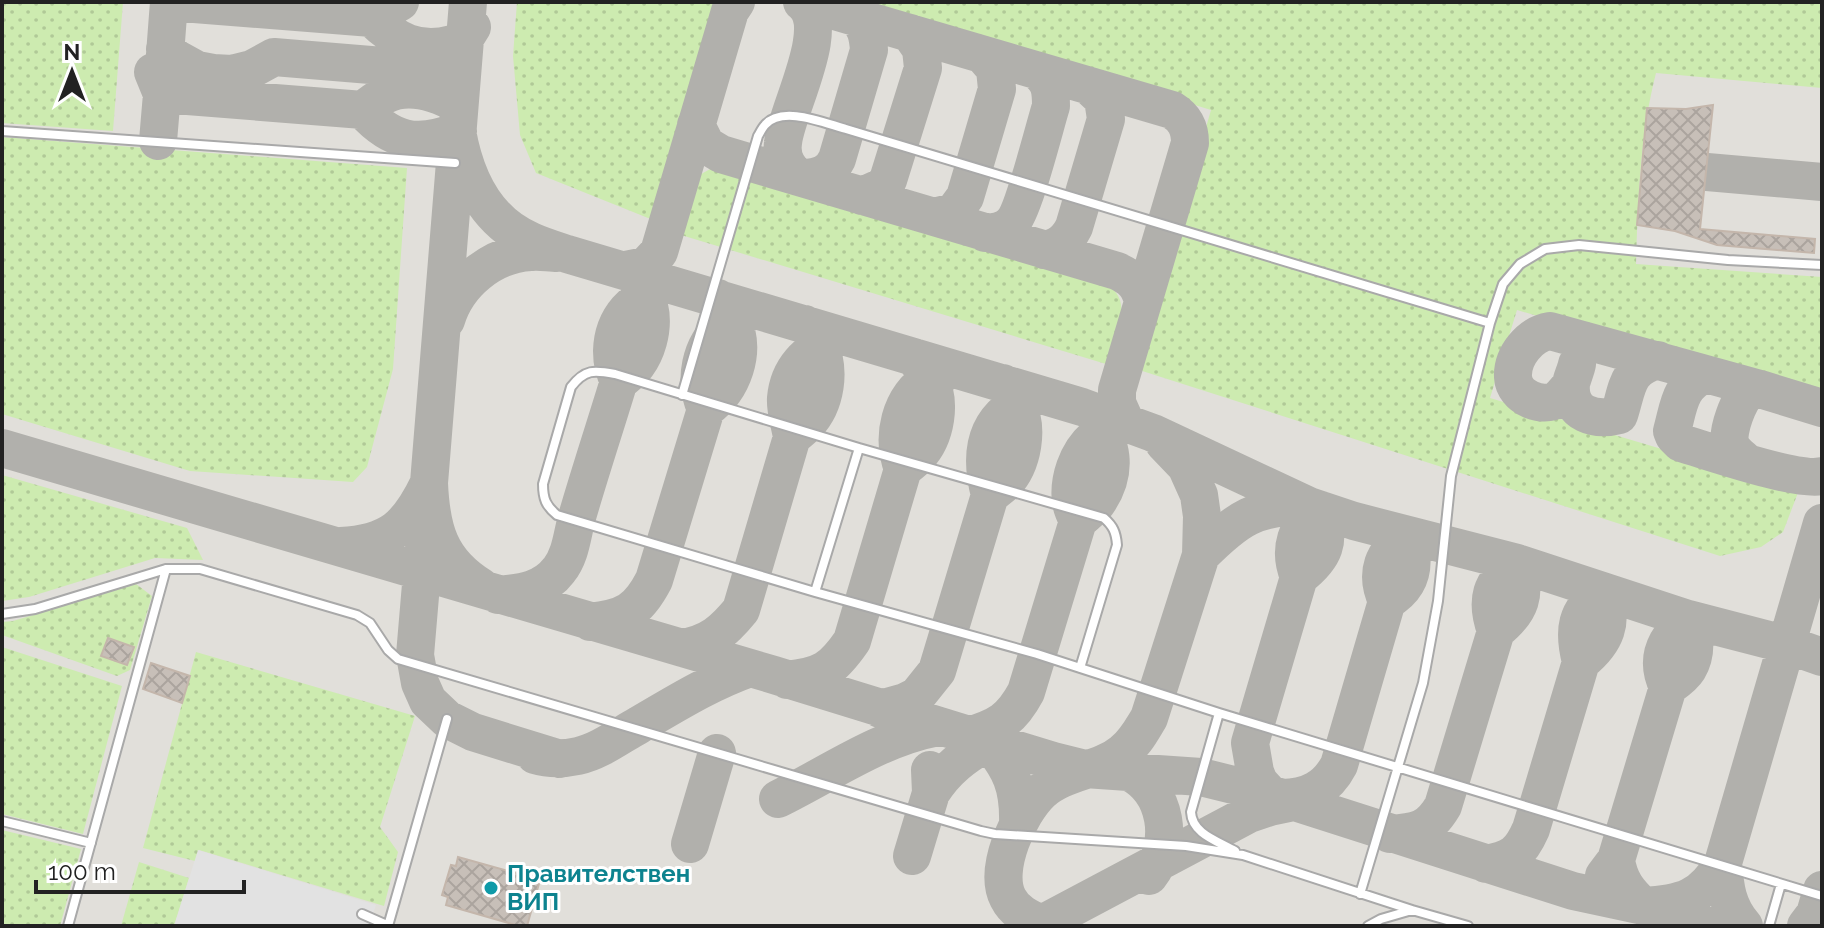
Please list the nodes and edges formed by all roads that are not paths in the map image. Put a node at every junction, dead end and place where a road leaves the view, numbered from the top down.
1 (2, 131) edge
2 (455, 163) dead end
3 (1822, 265) edge
4 (1490, 323) junction
5 (682, 395) junction
6 (859, 448) junction
7 (166, 569) junction
8 (815, 592) junction
9 (2, 614) edge
10 (1080, 668) junction
11 (1219, 713) junction
12 (447, 719) dead end
13 (1397, 766) junction
14 (2, 821) edge
15 (91, 843) junction
16 (1243, 855) junction
17 (1781, 884) junction
18 (1360, 894) junction
19 (1822, 896) edge
20 (1412, 910) junction
21 (362, 914) dead end
22 (68, 926) edge
23 (388, 926) edge
24 (1368, 926) edge
25 (1468, 926) edge
26 (1769, 926) edge

1 - 2 lane
3 - 4 lane
4 - 5 lane
4 - 13 lane
5 - 6 lane
5 - 8 lane
6 - 8 lane
6 - 10 lane
7 - 9 lane
7 - 15 lane
7 - 16 lane
8 - 10 lane
10 - 11 lane
11 - 13 lane
11 - 16 lane
12 - 23 lane
13 - 17 lane
13 - 18 lane
14 - 15 lane
15 - 22 lane
16 - 18 lane
17 - 19 lane
17 - 26 lane
18 - 20 lane
20 - 24 lane
20 - 25 lane
21 - 23 lane

